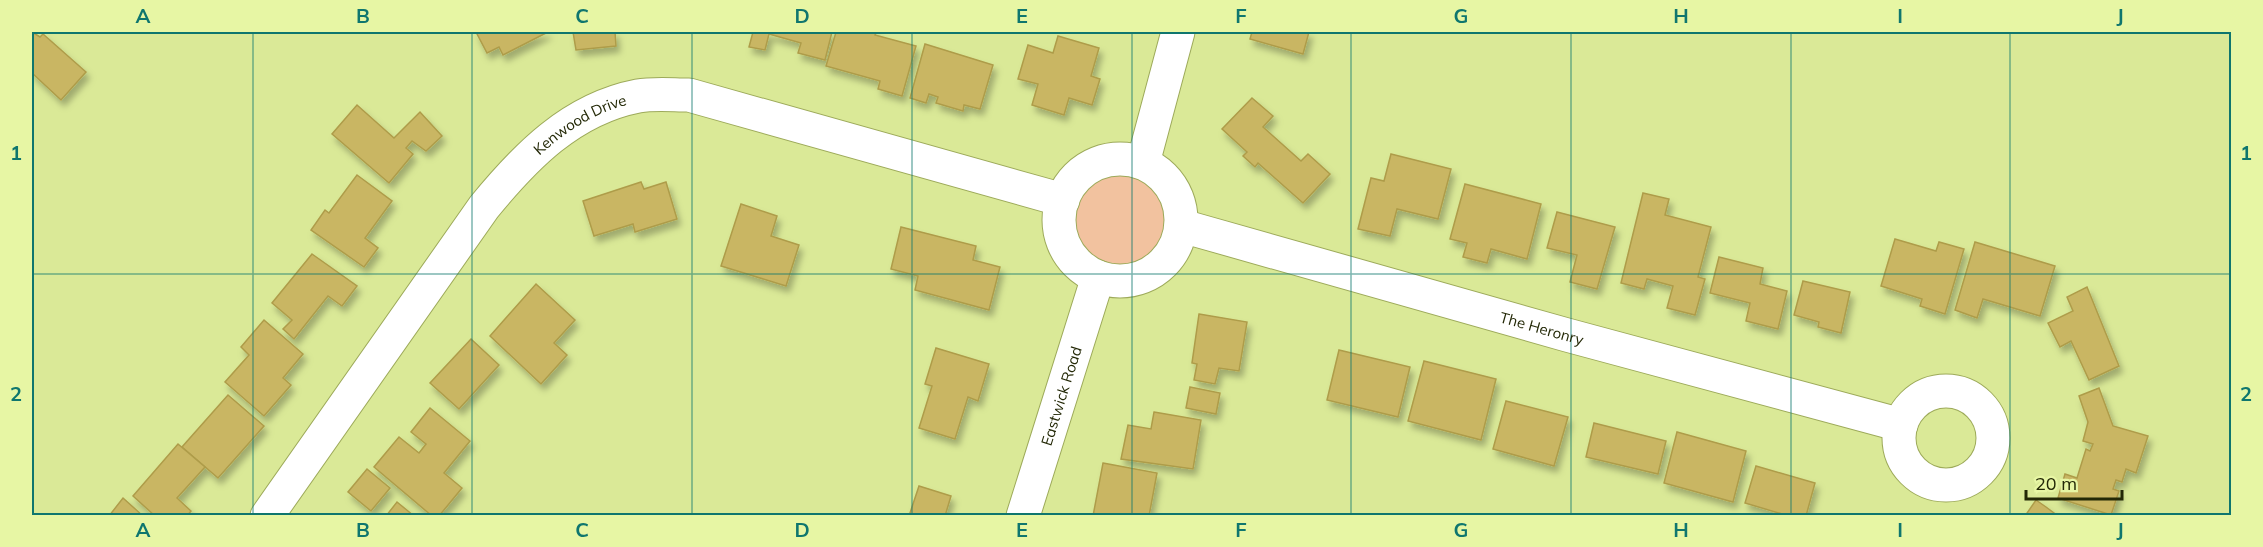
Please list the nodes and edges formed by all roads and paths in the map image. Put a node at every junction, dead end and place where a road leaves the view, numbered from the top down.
1 (1178, 32) edge
2 (1143, 164) junction
3 (1063, 200) junction
4 (1182, 226) junction
5 (1098, 277) junction
6 (1901, 425) dead end
7 (267, 516) edge
8 (1023, 516) edge

1 - 2 street
2 - 3 street
2 - 4 street
3 - 5 street
3 - 7 street, Kenwood Drive
4 - 5 street
4 - 6 street, The Heronry
5 - 8 street, Eastwick Road

